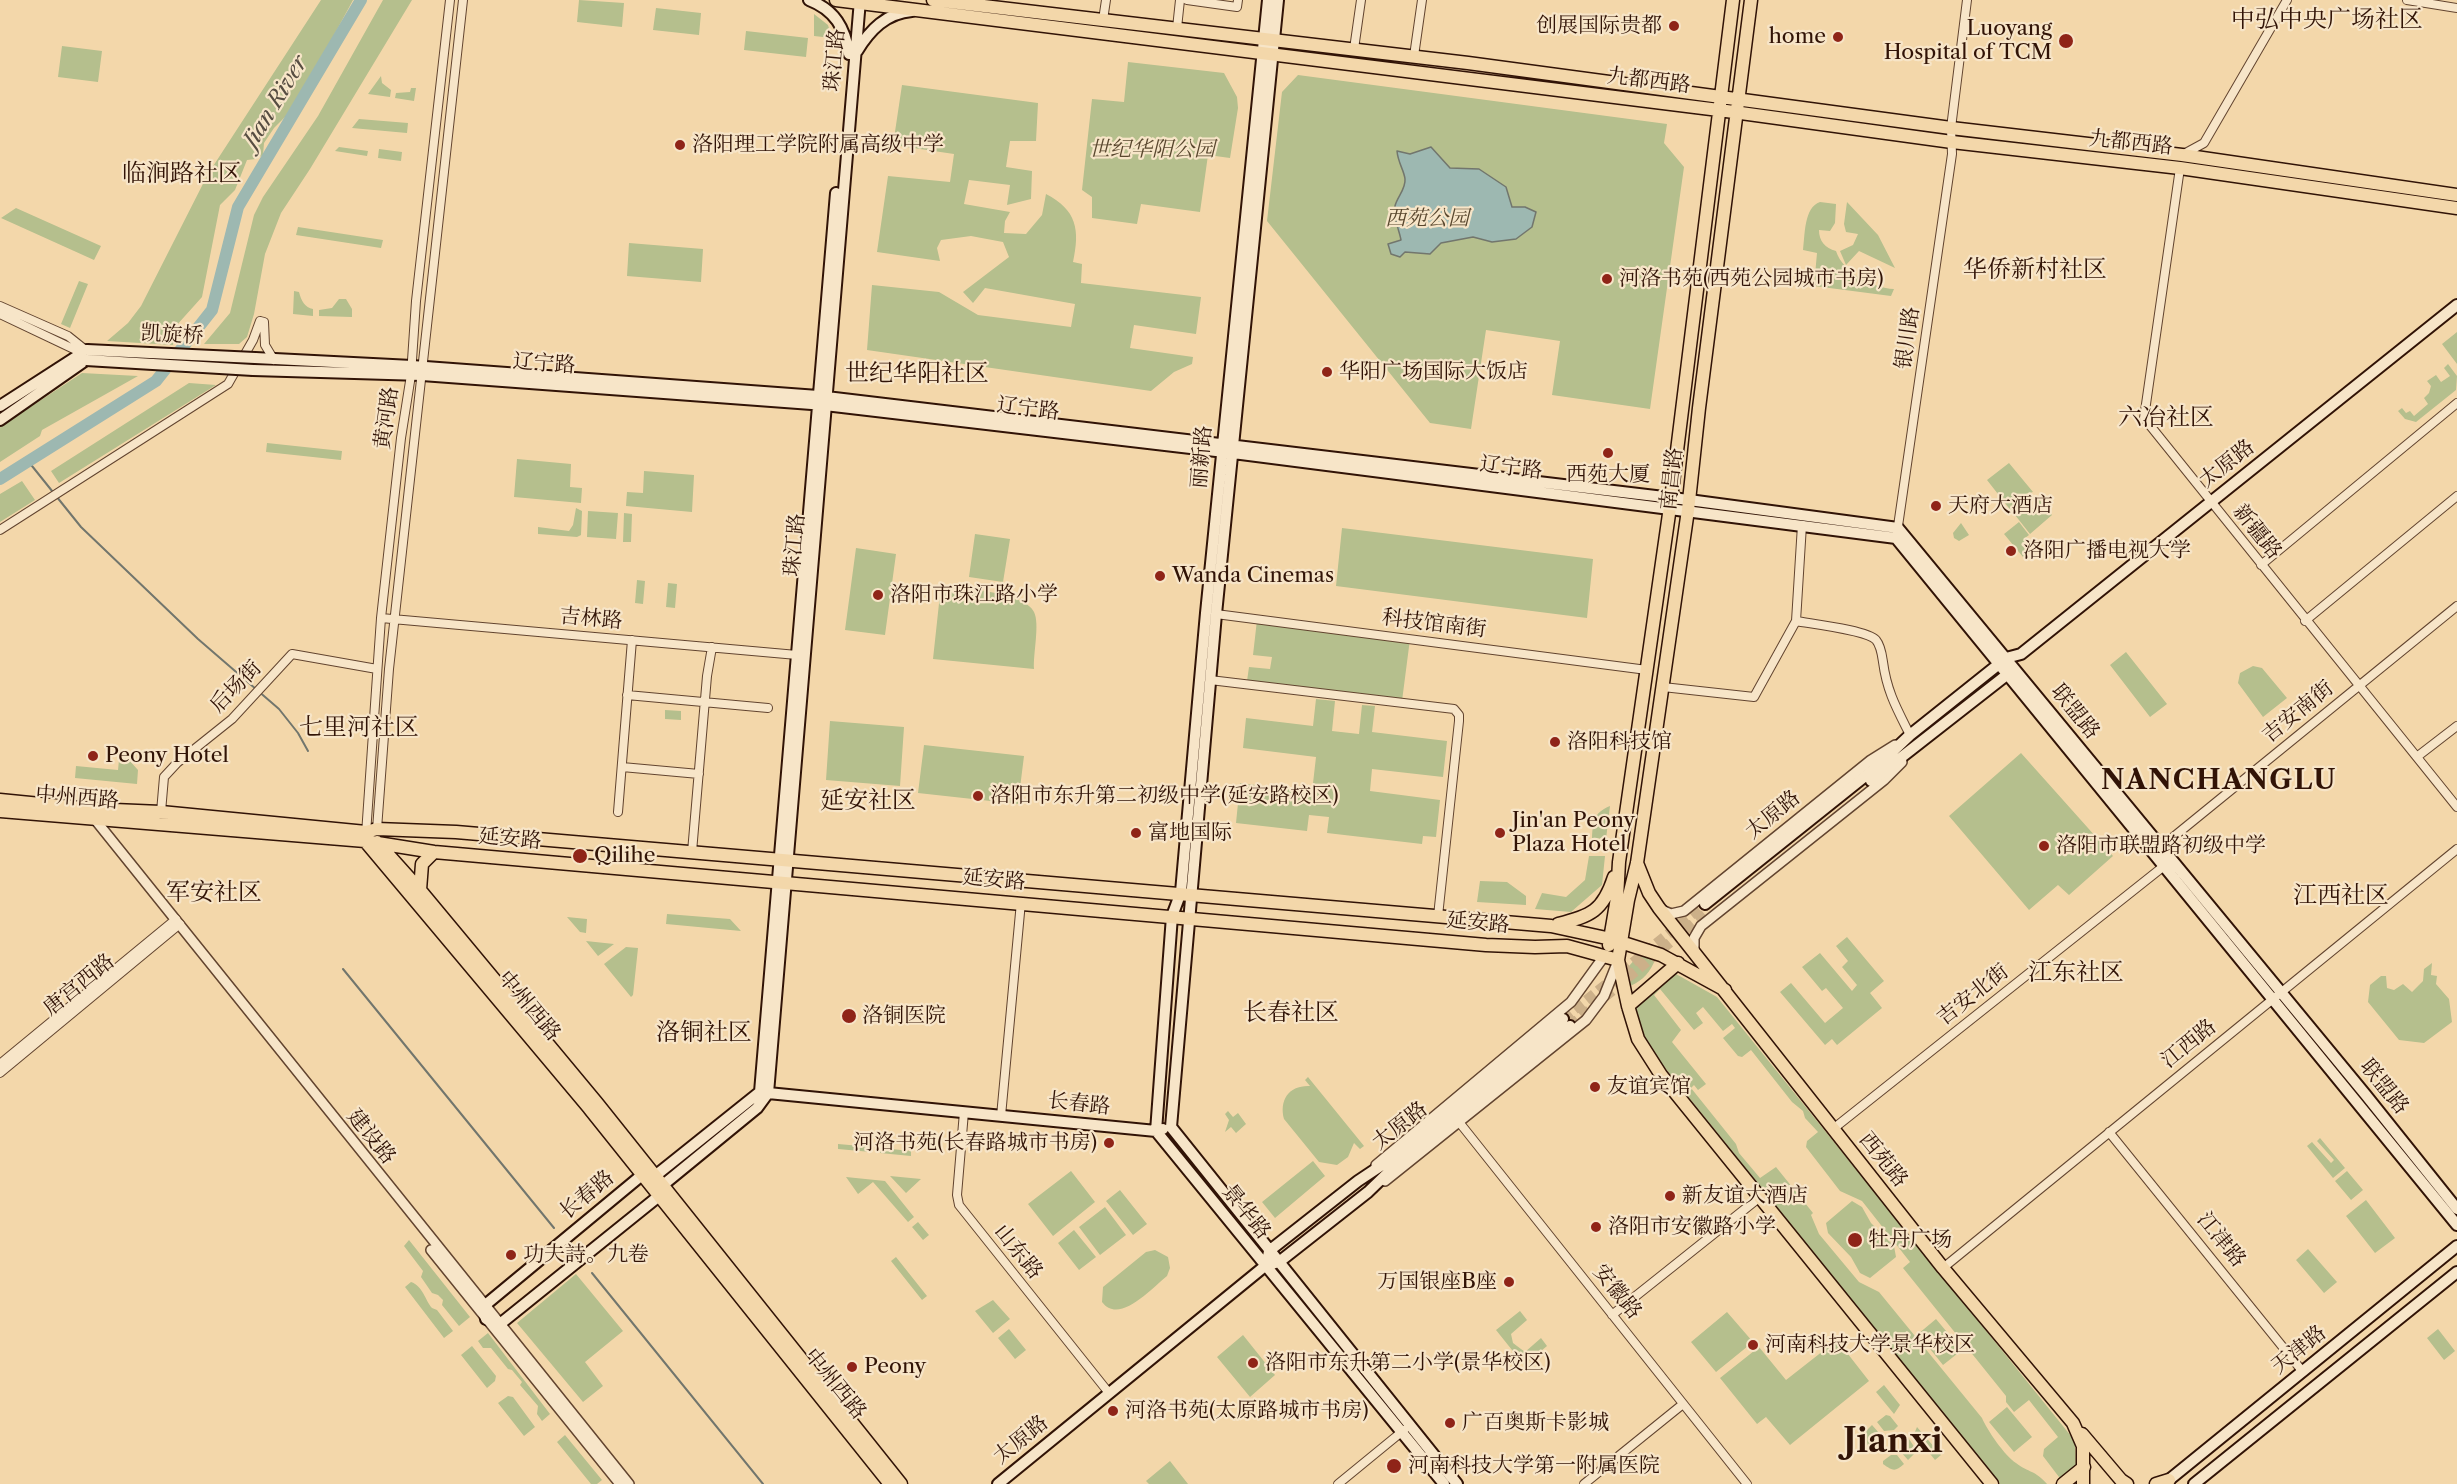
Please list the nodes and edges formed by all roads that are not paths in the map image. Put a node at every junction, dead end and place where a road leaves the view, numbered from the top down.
1 (450, 0) edge
2 (463, 0) edge
3 (809, 0) edge
4 (836, 0) edge
5 (933, 0) edge
6 (1106, 0) edge
7 (1180, 0) edge
8 (1187, 0) edge
9 (1238, 0) edge
10 (1268, 0) edge
11 (1278, 0) edge
12 (1360, 0) edge
13 (1422, 0) edge
14 (1733, 0) edge
15 (1751, 0) edge
16 (1969, 0) edge
17 (2287, 0) edge
18 (2408, 0) edge
19 (856, 1) edge
20 (2457, 8) edge
21 (918, 11) junction
22 (1103, 20) junction
23 (1177, 28) junction
24 (1267, 39) junction
25 (1354, 49) junction
26 (1266, 53) junction
27 (852, 54) junction
28 (1414, 56) junction
29 (1720, 104) junction
30 (1738, 106) junction
31 (1953, 128) junction
32 (1952, 142) junction
33 (2182, 155) junction
34 (2180, 168) junction
35 (2457, 195) edge
36 (2457, 208) edge
37 (2457, 305) edge
38 (0, 306) edge
39 (0, 314) edge
40 (87, 356) junction
41 (255, 358) joint
42 (274, 360) junction
43 (253, 370) joint
44 (417, 371) junction
45 (822, 401) junction
46 (2457, 403) edge
47 (0, 406) edge
48 (0, 420) edge
49 (1228, 448) junction
50 (2457, 496) edge
51 (1671, 502) junction
52 (2210, 502) junction
53 (1689, 505) junction
54 (1802, 525) junction
55 (0, 530) edge
56 (1897, 533) junction
57 (2261, 565) junction
58 (2457, 606) edge
59 (1216, 614) junction
60 (381, 618) junction
61 (395, 620) junction
62 (1796, 621) junction
63 (2305, 621) junction
64 (632, 640) junction
65 (712, 648) junction
66 (2021, 654) junction
67 (797, 655) junction
68 (2002, 661) junction
69 (377, 669) junction
70 (1647, 670) junction
71 (2011, 671) junction
72 (1210, 680) junction
73 (2360, 685) junction
74 (1663, 687) junction
75 (627, 695) junction
76 (705, 702) junction
77 (768, 708) dead end
78 (2457, 726) edge
79 (1910, 735) junction
80 (1920, 745) junction
81 (2418, 756) junction
82 (622, 767) junction
83 (699, 774) junction
84 (0, 800) edge
85 (2457, 807) edge
86 (0, 811) edge
87 (161, 812) junction
88 (618, 812) dead end
89 (91, 816) junction
90 (371, 836) junction
91 (2161, 847) junction
92 (2457, 849) edge
93 (434, 852) junction
94 (692, 852) junction
95 (1619, 857) junction
96 (1638, 859) junction
97 (784, 861) junction
98 (2164, 866) junction
99 (783, 882) junction
100 (420, 890) junction
101 (1187, 893) junction
102 (1020, 902) junction
103 (1659, 908) junction
104 (1172, 916) junction
105 (1438, 916) junction
106 (1190, 918) junction
107 (176, 923) junction
108 (1537, 924) junction
109 (1551, 926) junction
110 (1616, 940) junction
111 (1535, 947) junction
112 (1694, 953) junction
113 (1605, 955) junction
114 (1618, 960) junction
115 (1678, 963) junction
116 (1725, 990) junction
117 (2277, 996) junction
118 (1628, 1006) junction
119 (0, 1064) edge
120 (0, 1073) edge
121 (764, 1092) junction
122 (964, 1112) junction
123 (1000, 1116) junction
124 (1460, 1122) junction
125 (1171, 1127) junction
126 (1833, 1129) junction
127 (1156, 1131) junction
128 (2109, 1132) junction
129 (1358, 1181) junction
130 (655, 1183) junction
131 (1368, 1192) junction
132 (1760, 1197) junction
133 (2457, 1209) edge
134 (2457, 1225) edge
135 (2457, 1246) edge
136 (1269, 1251) junction
137 (1279, 1262) junction
138 (1265, 1266) junction
139 (1943, 1268) junction
140 (2457, 1272) edge
141 (484, 1306) junction
142 (1612, 1315) junction
143 (486, 1319) junction
144 (500, 1324) junction
145 (2303, 1372) junction
146 (1108, 1393) junction
147 (1683, 1404) junction
148 (2073, 1423) junction
149 (1405, 1429) junction
150 (2084, 1467) junction
151 (2167, 1482) edge
152 (620, 1484) edge
153 (628, 1484) edge
154 (890, 1484) edge
155 (901, 1484) edge
156 (998, 1484) edge
157 (1338, 1484) edge
158 (1444, 1484) edge
159 (1457, 1484) edge
160 (1584, 1484) edge
161 (1747, 1484) edge
162 (1990, 1484) edge
163 (2063, 1484) edge
164 (2083, 1484) edge
165 (2127, 1484) edge
166 (2156, 1484) edge
167 (2194, 1484) edge

1 - 44 street, 黄河路
2 - 44 street, 黄河路
3 - 27 main road
4 - 19 main road, 九都西路
5 - 22 main road, 九都西路
6 - 22 street
7 - 23 street
8 - 9 street
10 - 24 main road, 丽新路
11 - 24 main road, 丽新路
12 - 25 street
13 - 28 street
14 - 29 main road, 南昌路
15 - 30 main road, 南昌路
16 - 31 street, 银川路
17 - 33 street
18 - 20 street
19 - 21 main road, 九都西路
19 - 27 main road, 珠江路
21 - 26 main road, 九都西路
21 - 27 main road
22 - 23 main road, 九都西路
23 - 24 main road, 九都西路
24 - 25 main road, 九都西路
24 - 26 main road, 丽新路
25 - 28 main road, 九都西路
26 - 29 main road, 九都西路
26 - 49 main road, 丽新路
27 - 45 main road, 珠江路
28 - 29 main road, 九都西路
29 - 30 main road, 九都西路
29 - 51 main road, 南昌路
30 - 31 main road, 九都西路
30 - 32 main road, 九都西路
30 - 53 main road, 南昌路
31 - 32 street, 银川路
31 - 33 main road, 九都西路
32 - 34 main road, 九都西路
32 - 56 street, 银川路
33 - 35 main road, 九都西路
34 - 36 main road, 九都西路
34 - 52 street, 新疆路
37 - 52 main road, 太原路
38 - 40 street
39 - 40 street
40 - 41 main road, 凯旋桥, bridge
40 - 43 main road, 凯旋桥, bridge
40 - 47 main road
40 - 48 main road
41 - 42 main road, 辽宁路
42 - 44 main road, 辽宁路
42 - 55 street
43 - 44 main road, 辽宁路
44 - 45 main road, 辽宁路
44 - 60 street, 黄河路
44 - 61 street, 黄河路
45 - 49 main road, 辽宁路
45 - 67 main road, 珠江路
45 - 97 main road, 珠江路
46 - 57 street
49 - 51 main road, 辽宁路
49 - 59 main road, 丽新路
49 - 101 main road, 丽新路
50 - 63 street
51 - 53 main road
51 - 70 main road, 南昌路
52 - 57 street, 新疆路
52 - 66 main road, 太原路
53 - 54 main road
53 - 56 main road
53 - 74 main road, 南昌路
54 - 56 main road
54 - 62 street
56 - 68 main road, 联盟路
57 - 63 street, 新疆路
58 - 73 street, 吉安南街
59 - 70 street, 科技馆南街
59 - 72 main road, 丽新路
60 - 61 street, 吉林路
60 - 69 street, 黄河路
61 - 64 street, 吉林路
61 - 90 street, 黄河路
62 - 74 street
62 - 79 street
63 - 73 street, 新疆路
64 - 65 street, 吉林路
64 - 75 street
65 - 67 street, 吉林路
65 - 76 street
66 - 68 main road, 太原路
66 - 71 main road, 太原路
67 - 97 main road, 珠江路
68 - 71 main road, 联盟路
68 - 79 main road, 太原路
69 - 87 street, 后场街
69 - 90 street, 黄河路
70 - 95 main road, 南昌路
71 - 80 main road, 太原路
71 - 91 main road, 联盟路
71 - 98 main road, 联盟路
72 - 101 main road, 丽新路
72 - 105 street
73 - 81 street, 新疆路
73 - 91 street, 吉安南街
74 - 96 main road, 南昌路
75 - 76 street
75 - 82 street
76 - 77 street
76 - 83 street
78 - 81 street
79 - 80 main road, 太原路
79 - 103 street, 太原路
80 - 112 street, 太原路
81 - 85 street, 新疆路
82 - 83 street
82 - 88 street
83 - 94 street
84 - 89 main road, 中州西路
86 - 89 main road, 中州西路
87 - 89 main road, 中州西路
87 - 90 main road, 中州西路
89 - 90 main road, 中州西路
89 - 107 street, 建设路
90 - 93 main road, 延安路
90 - 94 main road, 延安路
90 - 100 main road, 中州西路
90 - 130 main road, 中州西路
91 - 117 main road, 联盟路
92 - 117 street, 江西路
93 - 99 main road, 延安路
93 - 100 main road
94 - 97 main road, 延安路
95 - 96 main road
95 - 109 main road
95 - 110 main road, 南昌路
96 - 103 main road, 西苑路
96 - 110 main road, 南昌路
97 - 99 main road, 珠江路
97 - 101 main road, 延安路
98 - 117 main road, 联盟路
98 - 126 street, 吉安北街
99 - 102 main road, 延安路
99 - 121 main road, 珠江路
100 - 130 main road, 中州西路
101 - 104 main road, 丽新路
101 - 105 main road, 延安路
101 - 106 main road, 丽新路
102 - 104 main road, 延安路
102 - 123 street
103 - 112 main road, 西苑路
104 - 106 main road, 延安路
104 - 127 main road
105 - 108 main road, 延安路
106 - 111 main road, 延安路
106 - 125 main road
107 - 119 street, 唐宫西路
107 - 120 street, 唐宫西路
107 - 141 street, 建设路
107 - 143 street, 建设路
108 - 109 main road, 延安路
108 - 111 main road
109 - 110 main road, 延安路
110 - 113 main road, 南昌路
110 - 114 main road, 南昌路
110 - 115 main road, 延安路
111 - 113 main road, 延安路
112 - 116 main road, 西苑路
113 - 114 main road, 延安路
113 - 129 street
114 - 118 main road
114 - 124 street
115 - 116 main road, 延安路
115 - 118 main road
116 - 126 main road, 西苑路
117 - 128 street, 江西路
117 - 133 main road, 联盟路
117 - 134 main road, 联盟路
118 - 132 main road
121 - 122 main road, 长春路
121 - 130 main road, 长春路
122 - 123 main road, 长春路
122 - 146 street, 山东路
123 - 127 main road, 长春路
124 - 131 street
124 - 142 street, 安徽路
125 - 127 main road, 长春路
125 - 136 main road, 景华路
126 - 139 main road, 西苑路
127 - 138 main road, 景华路
128 - 139 street, 江西路
128 - 145 street, 江津路
129 - 131 main road, 太原路
129 - 136 main road, 太原路
130 - 141 main road, 长春路
130 - 144 main road, 长春路
130 - 154 main road, 中州西路
130 - 155 main road, 中州西路
131 - 137 main road, 太原路
132 - 142 street
132 - 162 main road
135 - 145 main road, 天津路
136 - 137 main road, 景华路
136 - 138 main road
137 - 138 main road, 太原路
137 - 149 main road, 景华路
138 - 146 main road, 太原路
138 - 149 main road, 景华路
139 - 148 main road, 西苑路
140 - 167 main road, 天津路
141 - 143 main road
141 - 144 street, 建设路
142 - 147 street, 安徽路
143 - 144 main road
143 - 152 street, 建设路
144 - 153 street, 建设路
145 - 151 main road, 天津路
146 - 156 main road, 太原路
147 - 160 street
147 - 161 street, 安徽路
148 - 150 main road, 西苑路
148 - 165 main road
149 - 157 street
149 - 158 main road, 景华路
149 - 159 main road, 景华路
150 - 163 main road
150 - 164 main road, 西苑路
151 - 166 main road

